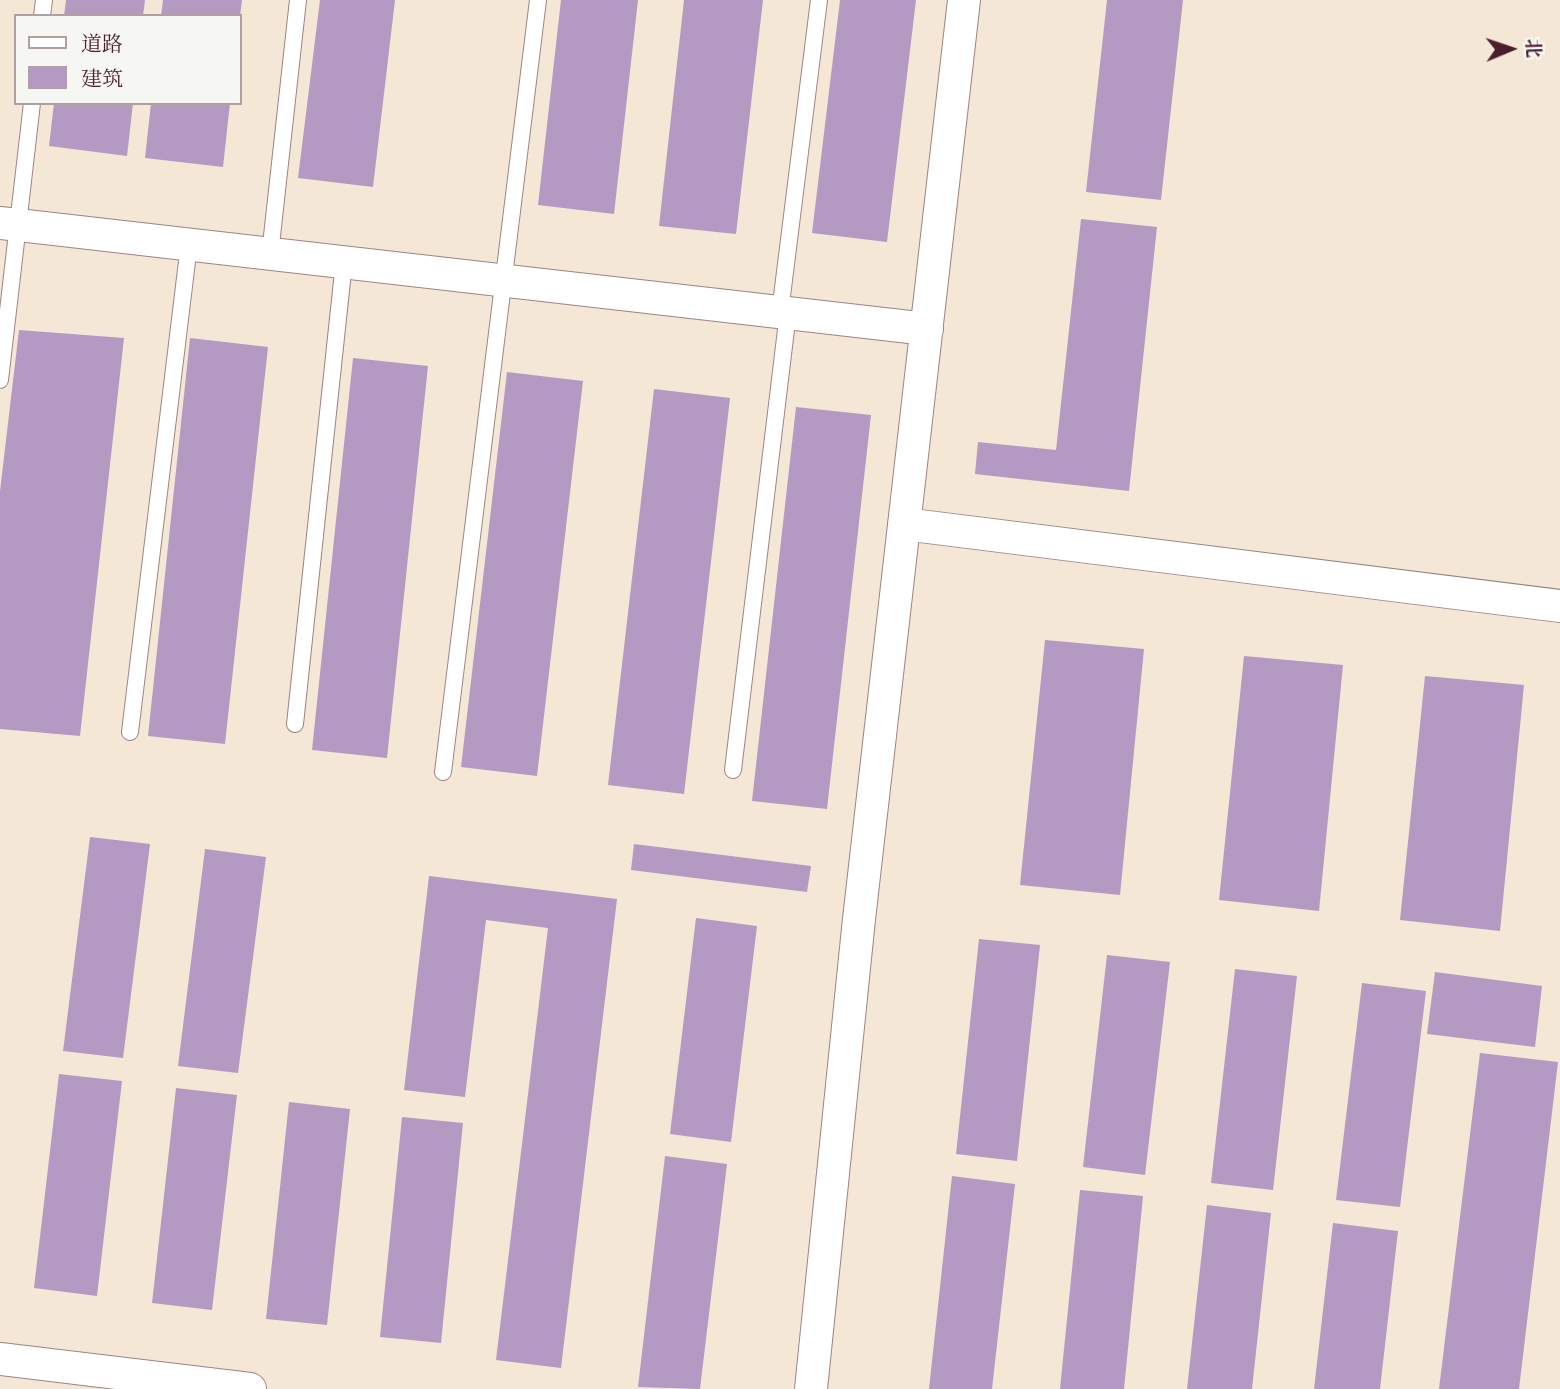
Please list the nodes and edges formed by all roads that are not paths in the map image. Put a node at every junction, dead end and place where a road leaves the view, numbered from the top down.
1 (298, 0) edge
2 (538, 0) edge
3 (819, 0) edge
4 (964, 0) edge
5 (32, 105) edge
6 (8, 224) edge
7 (190, 245) junction
8 (270, 254) junction
9 (344, 262) junction
10 (503, 281) junction
11 (784, 312) junction
12 (927, 329) junction
13 (0, 380) edge
14 (904, 524) junction
15 (1560, 606) edge
16 (295, 724) dead end
17 (130, 732) dead end
18 (733, 770) dead end
19 (443, 772) dead end
20 (0, 1359) edge
21 (250, 1389) edge
22 (811, 1389) edge

1 - 8 lane
2 - 10 lane
3 - 11 lane
4 - 12 street
5 - 6 lane
6 - 7 street
6 - 13 lane
7 - 8 street
7 - 17 lane
8 - 9 street
9 - 10 street
9 - 16 lane
10 - 11 street
10 - 19 lane
11 - 12 street
11 - 18 lane
12 - 14 street
14 - 15 street
14 - 22 street
20 - 21 street

